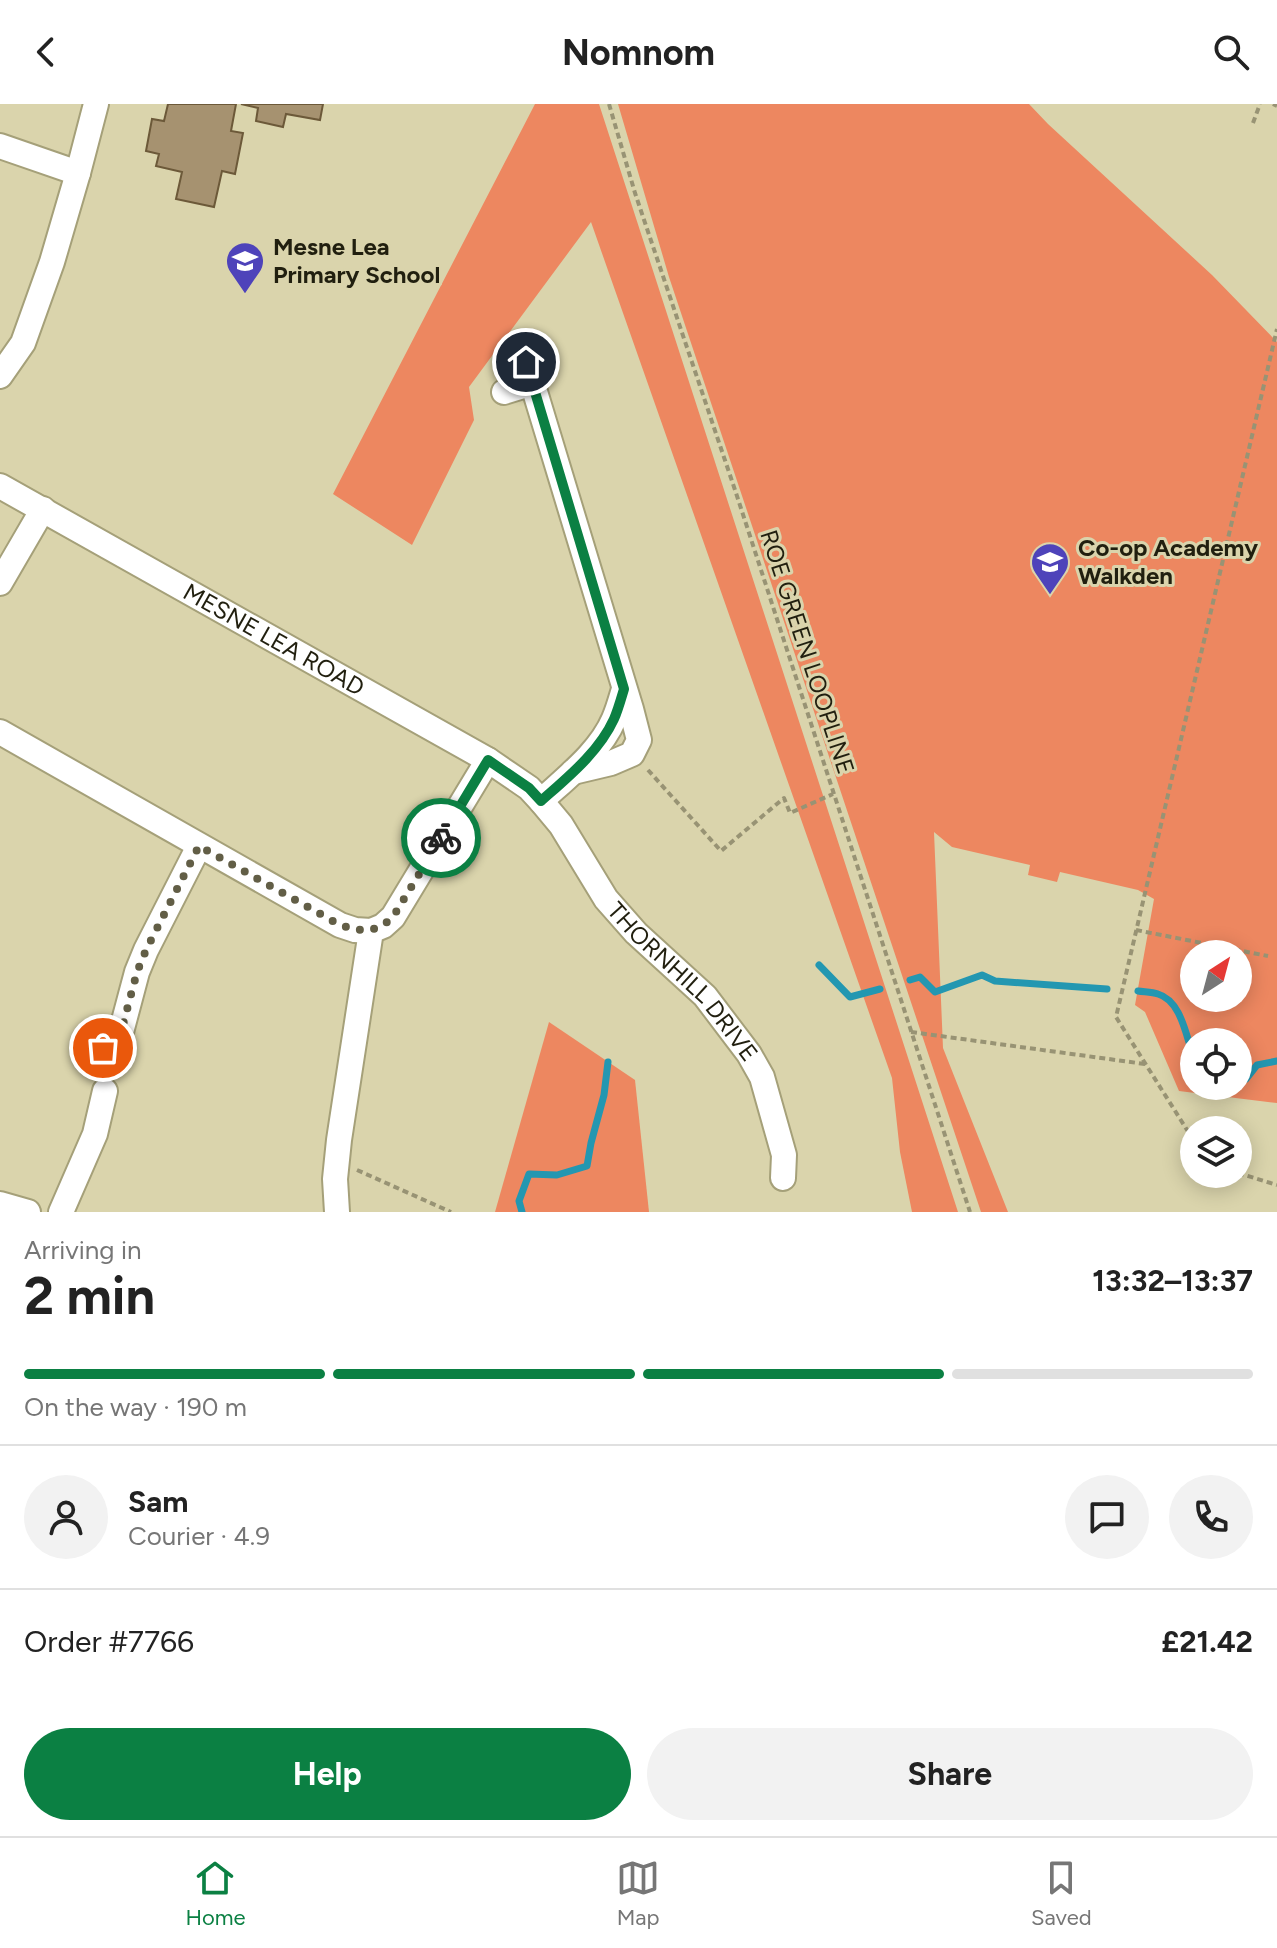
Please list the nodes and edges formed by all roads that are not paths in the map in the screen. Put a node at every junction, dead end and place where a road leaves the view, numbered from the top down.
1 (96, 104) edge
2 (0, 146) edge
3 (78, 173) junction
4 (0, 376) edge
5 (504, 392) dead end
6 (0, 486) edge
7 (43, 509) junction
8 (0, 583) edge
9 (624, 689) junction
10 (0, 732) edge
11 (488, 760) junction
12 (573, 772) junction
13 (541, 801) junction
14 (199, 846) junction
15 (371, 931) junction
16 (116, 1052) dead end
17 (105, 1091) dead end
18 (783, 1178) dead end
19 (0, 1204) edge
20 (28, 1212) edge
21 (61, 1212) edge
22 (337, 1212) edge

1 - 3 street
2 - 3 street
3 - 4 street
5 - 9 street
6 - 7 street, MESNE LEA ROAD
7 - 8 street
7 - 11 street, MESNE LEA ROAD
9 - 12 street
9 - 12 street
10 - 14 street
11 - 13 street, MESNE LEA ROAD
11 - 15 street
12 - 13 street
13 - 18 street, THORNHILL DRIVE
14 - 15 street
14 - 16 street
15 - 22 street
17 - 21 street
19 - 20 street

